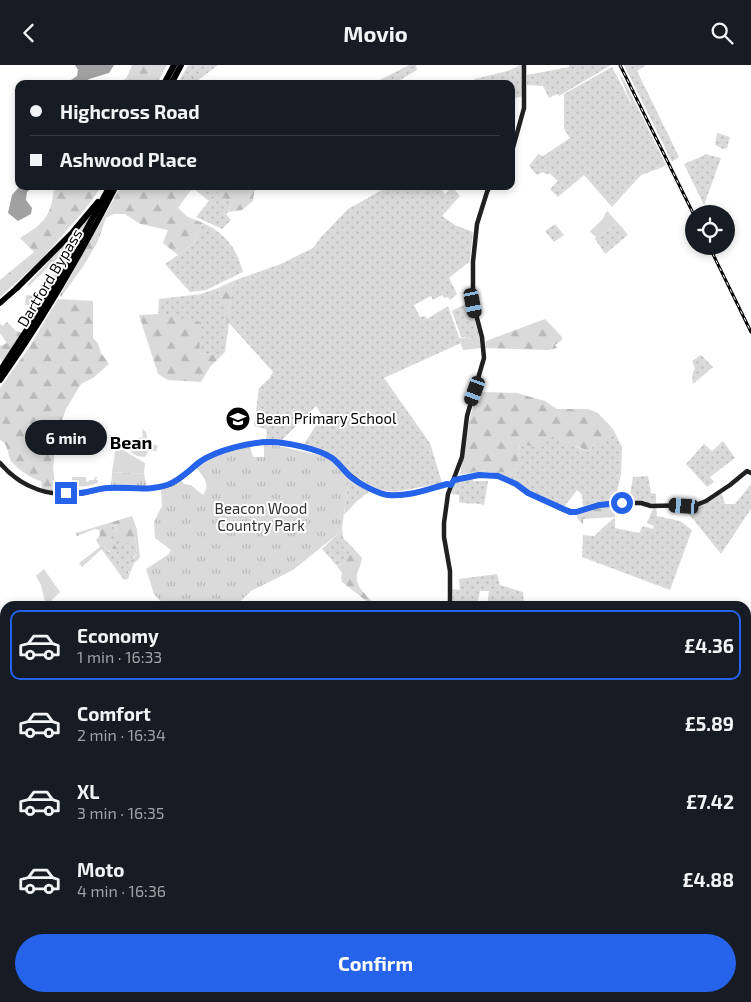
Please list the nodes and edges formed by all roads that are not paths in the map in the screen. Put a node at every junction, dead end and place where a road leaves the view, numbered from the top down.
1 (174, 65) edge
2 (181, 65) edge
3 (524, 65) edge
4 (166, 80) edge
5 (173, 80) edge
6 (515, 139) edge
7 (106, 190) edge
8 (107, 190) edge
9 (114, 190) edge
10 (488, 190) edge
11 (17, 288) joint
12 (52, 297) junction
13 (0, 303) edge
14 (0, 371) edge
15 (0, 382) edge
16 (0, 463) edge
17 (0, 467) edge
18 (8, 471) junction
19 (749, 472) edge
20 (455, 479) junction
21 (450, 601) edge

1 - 4 highway
2 - 5 highway
3 - 6 main road
7 - 11 highway
8 - 12 highway, Dartford Bypass
9 - 12 highway, Dartford Bypass
10 - 20 main road
11 - 13 main road
12 - 14 highway, Dartford Bypass
12 - 15 highway, Dartford Bypass
16 - 18 main road
17 - 18 main road
18 - 20 main road
19 - 20 main road
20 - 21 main road

